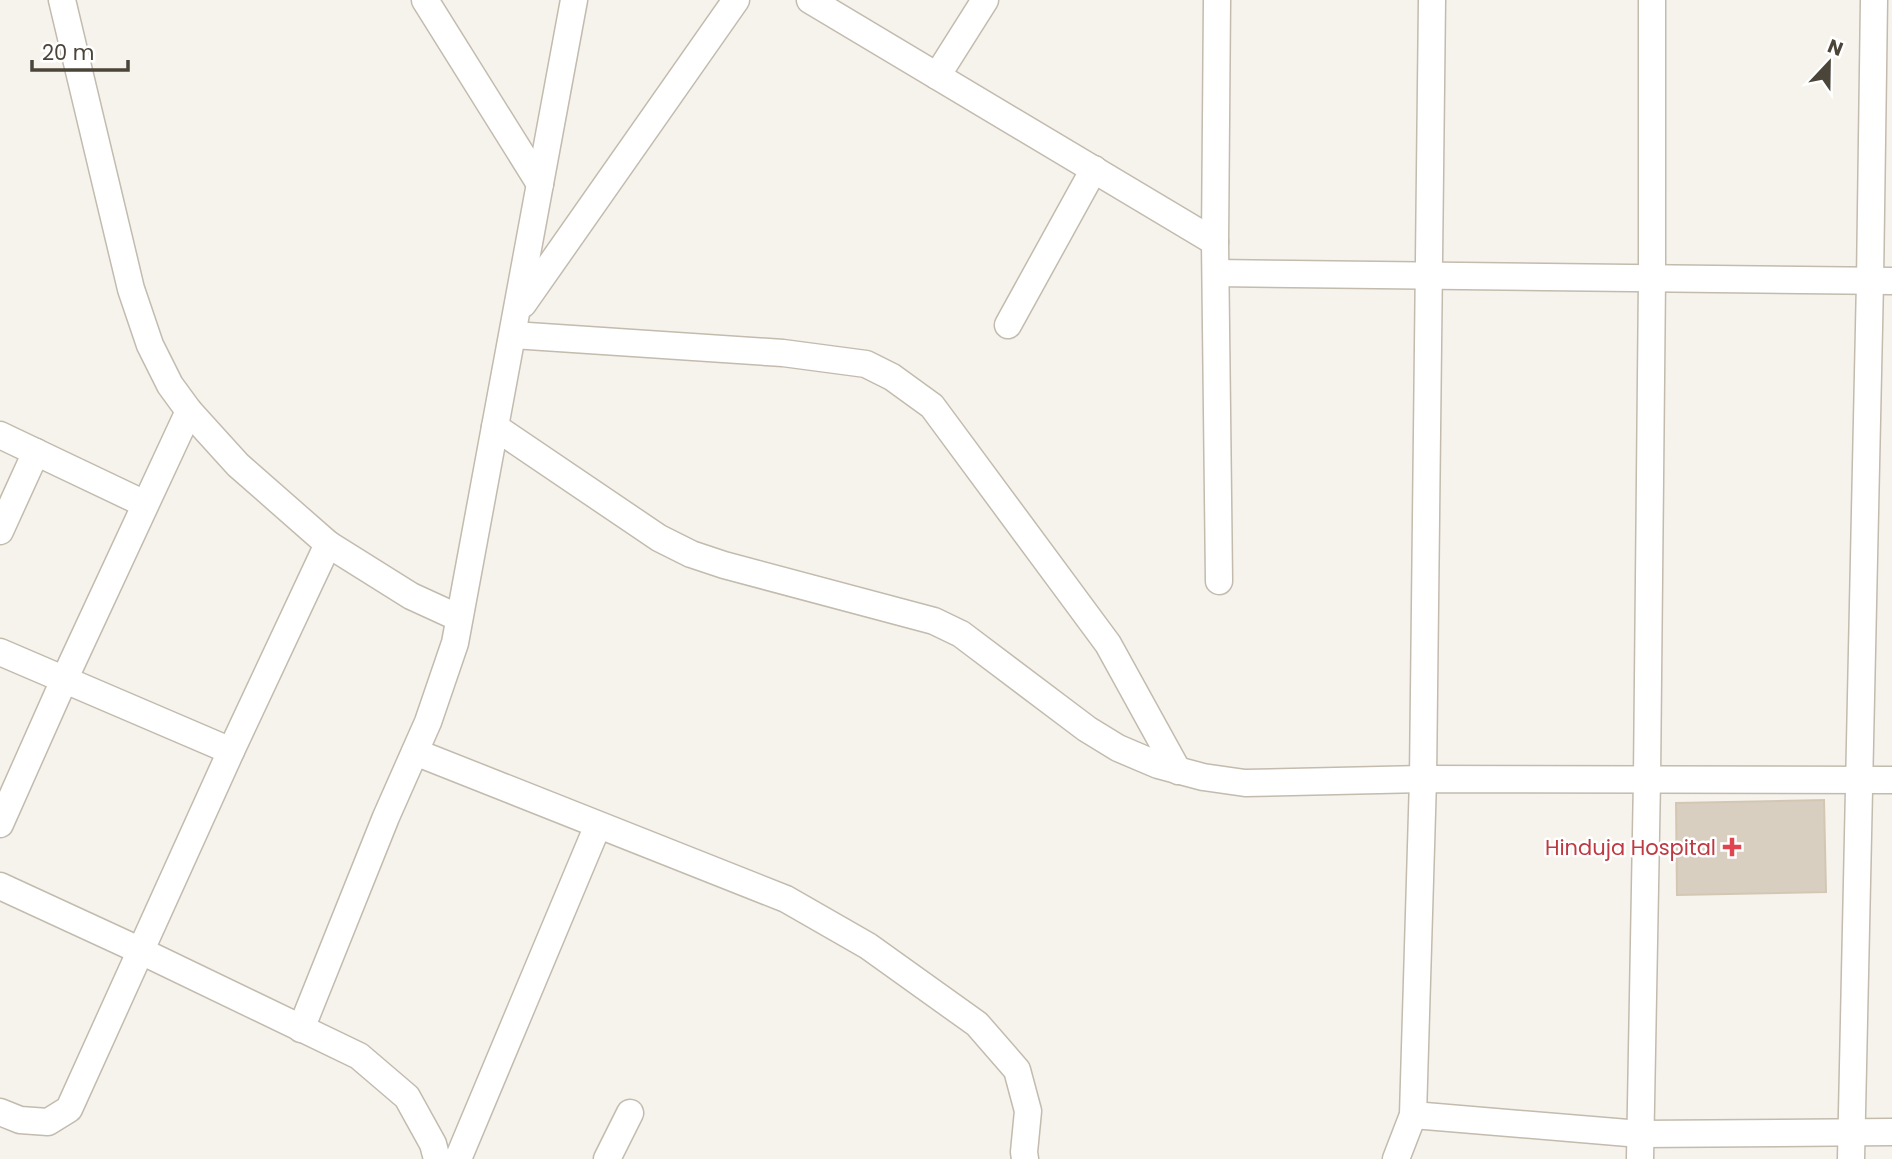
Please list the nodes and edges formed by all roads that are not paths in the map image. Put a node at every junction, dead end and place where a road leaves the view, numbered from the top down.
1 (62, 0) edge
2 (425, 0) edge
3 (574, 0) edge
4 (736, 0) edge
5 (810, 0) edge
6 (985, 0) edge
7 (1432, 0) edge
8 (1652, 0) edge
9 (1874, 0) edge
10 (1213, 3) edge
11 (937, 76) junction
12 (1094, 169) junction
13 (540, 184) junction
14 (1215, 242) junction
15 (1216, 273) junction
16 (1429, 276) junction
17 (1653, 278) junction
18 (1881, 281) edge
19 (515, 323) junction
20 (1008, 326) dead end
21 (189, 411) junction
22 (495, 427) junction
23 (0, 435) edge
24 (36, 452) junction
25 (145, 504) junction
26 (0, 531) edge
27 (328, 544) junction
28 (1219, 581) dead end
29 (459, 618) junction
30 (0, 652) edge
31 (64, 680) junction
32 (231, 751) junction
33 (415, 752) junction
34 (1178, 771) junction
35 (1423, 779) junction
36 (1647, 779) junction
37 (1859, 780) junction
38 (1892, 780) edge
39 (0, 824) edge
40 (598, 825) junction
41 (0, 886) edge
42 (141, 951) junction
43 (301, 1028) junction
44 (0, 1112) edge
45 (630, 1113) dead end
46 (1413, 1115) junction
47 (1850, 1132) junction
48 (1892, 1132) edge
49 (1640, 1147) edge
50 (437, 1159) edge
51 (458, 1159) edge
52 (607, 1159) edge
53 (1025, 1159) edge
54 (1396, 1159) edge
55 (1851, 1159) edge

1 - 21 street
2 - 13 street
3 - 13 street
4 - 19 street
5 - 11 street
6 - 11 street
7 - 16 street
8 - 17 street
9 - 18 street
10 - 14 street
11 - 12 street
12 - 14 street
12 - 20 street
13 - 19 street
14 - 15 street
15 - 16 street
15 - 28 street
16 - 17 street
16 - 35 street
17 - 18 street
17 - 36 street
18 - 37 street
19 - 22 street
19 - 34 street
21 - 25 street
21 - 27 street
22 - 29 street
22 - 34 street
23 - 24 street
24 - 25 street
24 - 26 street
25 - 31 street
27 - 29 street
27 - 32 street
29 - 33 street
30 - 31 street
31 - 32 street
31 - 39 street
32 - 42 street
33 - 40 street
33 - 43 street
34 - 35 street
35 - 36 street
35 - 46 street
36 - 37 street
36 - 49 street
37 - 38 street
37 - 47 street
40 - 51 street
40 - 53 street
41 - 42 street
42 - 43 street
42 - 44 street
43 - 50 street
45 - 52 street
46 - 49 street
46 - 54 street
47 - 48 street
47 - 49 street
47 - 55 street

